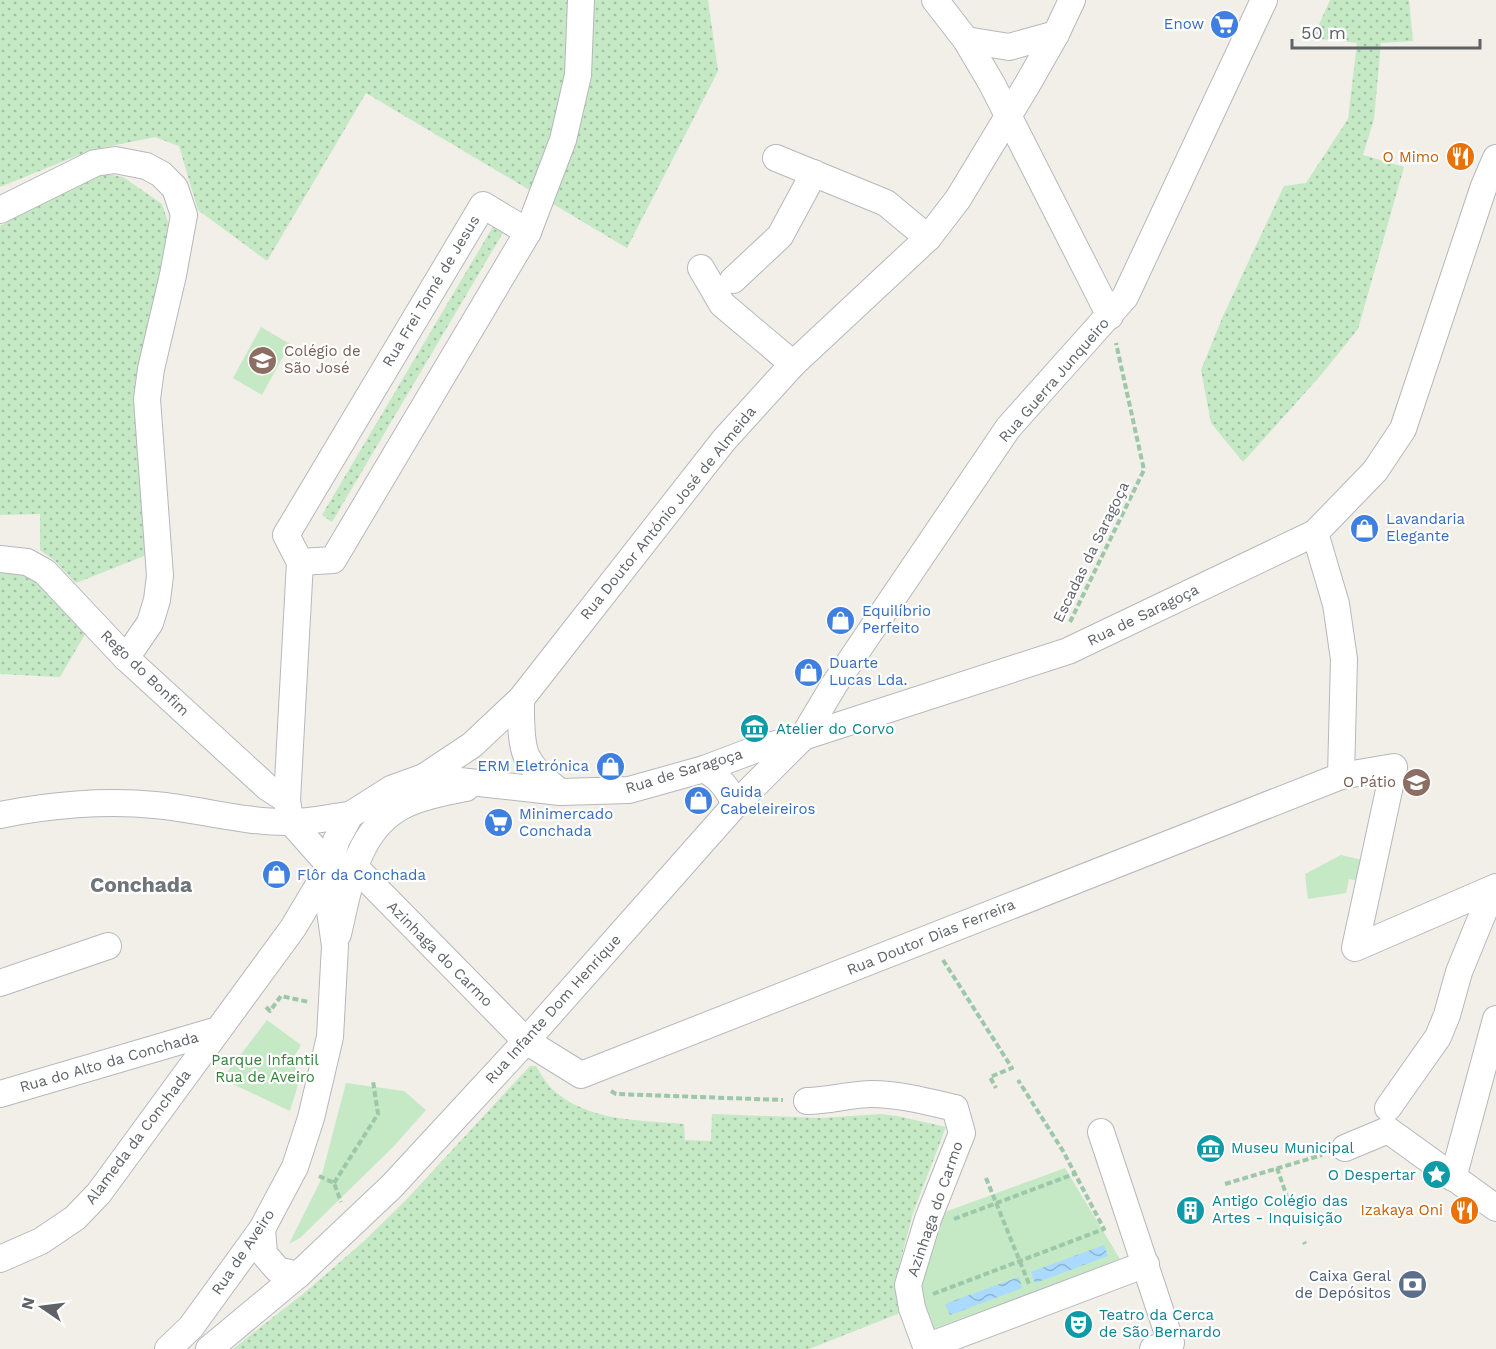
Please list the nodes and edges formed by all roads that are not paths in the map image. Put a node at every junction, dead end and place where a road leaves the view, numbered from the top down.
1 (581, 0) edge
2 (935, 0) edge
3 (1072, 0) edge
4 (1264, 0) edge
5 (1056, 34) junction
6 (966, 40) junction
7 (1008, 117) junction
8 (776, 158) dead end
9 (1496, 158) edge
10 (814, 173) junction
11 (0, 210) edge
12 (528, 232) junction
13 (928, 238) junction
14 (701, 268) dead end
15 (733, 280) dead end
16 (1110, 316) junction
17 (793, 364) junction
18 (1314, 533) junction
19 (0, 559) edge
20 (300, 562) junction
21 (126, 658) junction
22 (521, 699) junction
23 (802, 737) junction
24 (704, 769) junction
25 (1341, 776) junction
26 (424, 777) junction
27 (484, 784) junction
28 (560, 792) junction
29 (0, 795) edge
30 (735, 805) junction
31 (33, 808) junction
32 (289, 811) junction
33 (0, 815) edge
34 (350, 815) junction
35 (342, 866) junction
36 (1495, 888) edge
37 (108, 946) dead end
38 (335, 946) junction
39 (0, 983) edge
40 (1496, 1018) edge
41 (218, 1030) junction
42 (525, 1041) junction
43 (0, 1094) edge
44 (807, 1101) road end
45 (1388, 1119) junction
46 (1101, 1132) dead end
47 (1345, 1148) road end
48 (1453, 1178) junction
49 (1496, 1208) edge
50 (262, 1229) junction
51 (0, 1259) edge
52 (1146, 1264) junction
53 (298, 1275) junction
54 (926, 1348) edge
55 (168, 1349) edge
56 (209, 1349) edge
57 (1153, 1349) edge

1 - 12 street
2 - 6 street
3 - 5 street, Rua Doutor António José de Almeida
4 - 16 street, Rua Guerra Junqueiro
5 - 6 street
5 - 7 street, Rua Doutor António José de Almeida
6 - 7 street
7 - 13 street, Rua Doutor António José de Almeida
7 - 16 street
8 - 10 street
9 - 18 street, Rua de Saragoça
10 - 13 street
10 - 15 street
11 - 21 street
12 - 20 street
12 - 20 street, Rua Frei Tomé de Jesus
13 - 17 street, Rua Doutor António José de Almeida
14 - 17 street
16 - 23 street, Rua Guerra Junqueiro
17 - 22 street, Rua Doutor António José de Almeida
18 - 23 street, Rua de Saragoça
18 - 25 street
19 - 21 street, Rego do Bonfim
20 - 32 street
21 - 32 street, Rego do Bonfim
22 - 26 street, Rua Doutor António José de Almeida
22 - 28 street
23 - 24 street, Rua de Saragoça
23 - 30 street, Rua Infante Dom Henrique
24 - 28 street, Rua de Saragoça
24 - 30 street
25 - 36 street
25 - 42 street, Rua Doutor Dias Ferreira
26 - 27 street, Rua de Saragoça
26 - 34 street
27 - 28 street, Rua de Saragoça
27 - 35 street
29 - 31 street
30 - 42 street, Rua Infante Dom Henrique
31 - 32 street
31 - 33 street
32 - 34 street
32 - 35 street, Rego do Bonfim
34 - 35 street
35 - 38 street
35 - 38 street, Rua de Aveiro
35 - 41 street, Alameda da Conchada
35 - 42 street, Azinhaga do Carmo
36 - 45 street
37 - 39 street
38 - 50 street, Rua de Aveiro
40 - 48 street
41 - 43 street, Rua do Alto da Conchada
41 - 51 street, Alameda da Conchada
42 - 53 street, Rua Infante Dom Henrique
44 - 54 street, Azinhaga do Carmo
45 - 47 street
45 - 48 street
46 - 52 street
48 - 49 street
50 - 53 street
50 - 55 street, Rua de Aveiro
52 - 54 street
52 - 57 street
53 - 56 street

